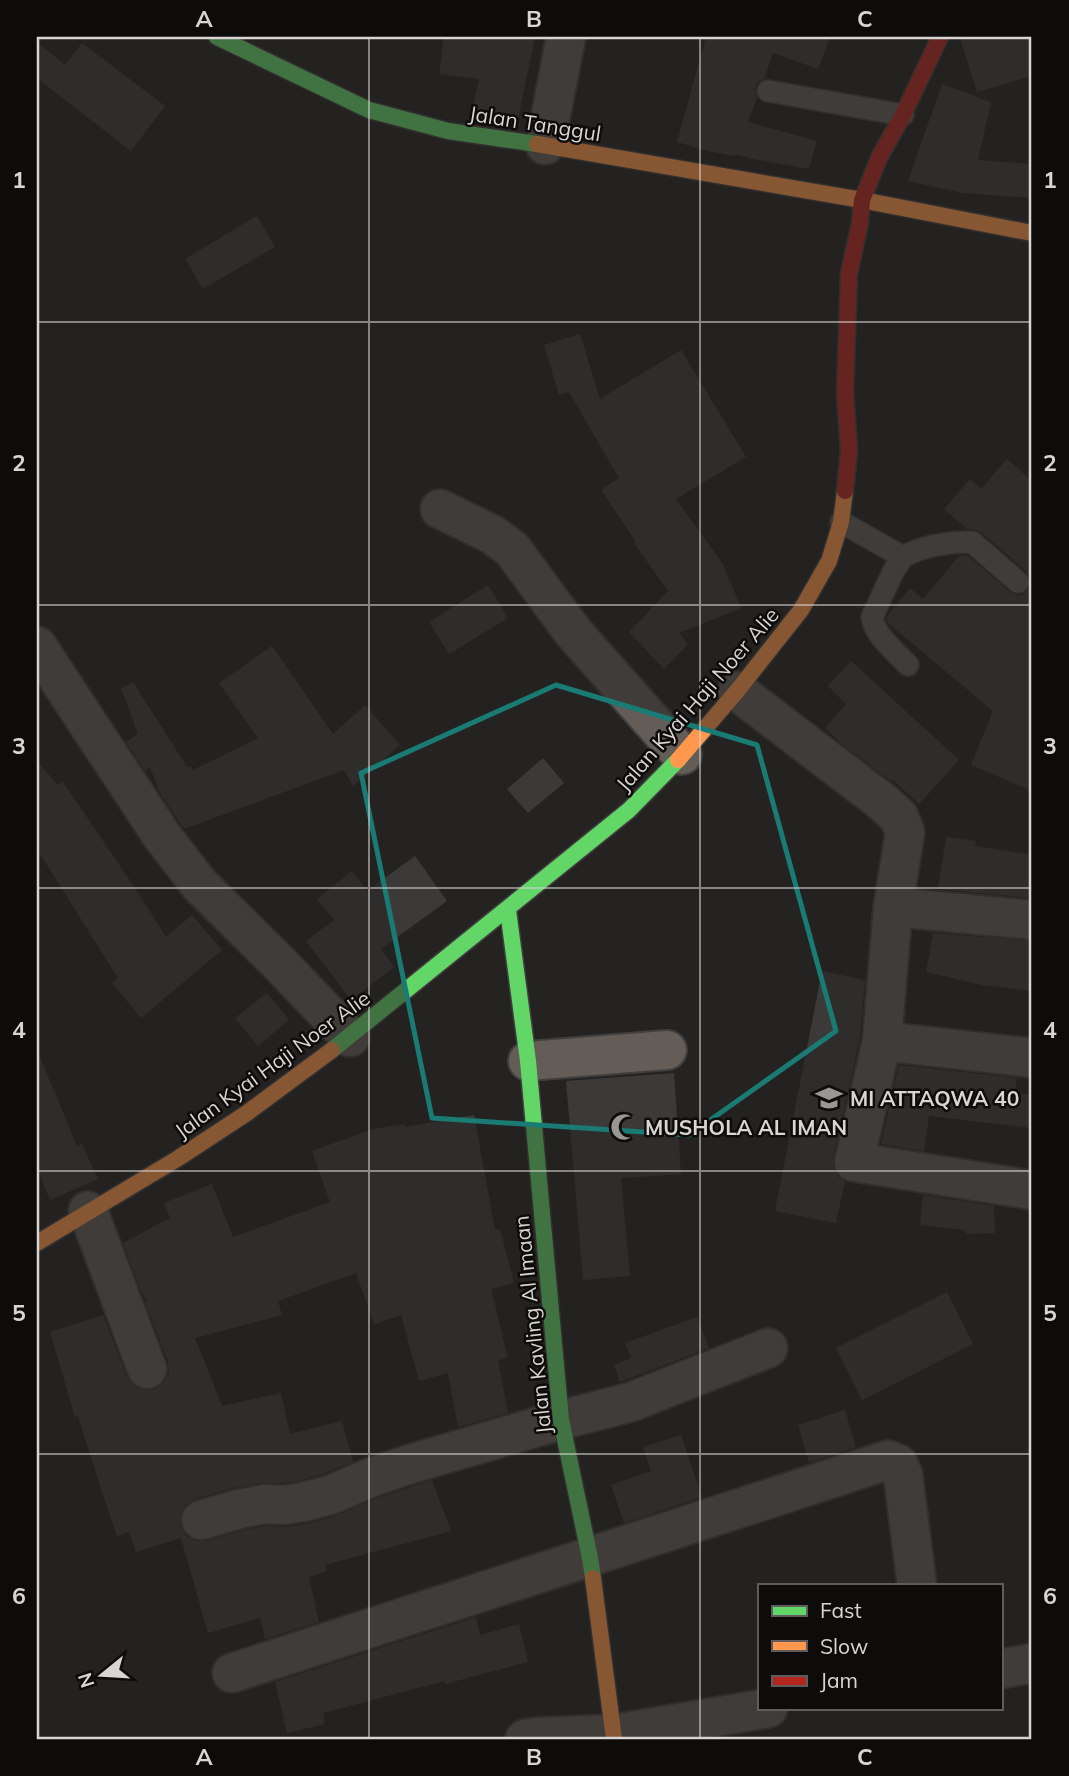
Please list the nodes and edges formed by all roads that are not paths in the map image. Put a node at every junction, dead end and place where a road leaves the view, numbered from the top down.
1 (217, 37) edge
2 (566, 37) edge
3 (940, 37) edge
4 (768, 91) dead end
5 (903, 115) junction
6 (545, 145) junction
7 (862, 200) junction
8 (1032, 233) edge
9 (440, 509) dead end
10 (841, 522) junction
11 (903, 557) junction
12 (1018, 582) dead end
13 (37, 646) edge
14 (908, 665) dead end
15 (737, 691) junction
16 (682, 755) junction
17 (892, 906) junction
18 (508, 911) junction
19 (1032, 920) edge
20 (350, 1037) junction
21 (883, 1041) junction
22 (667, 1050) dead end
23 (1032, 1058) edge
24 (528, 1061) junction
25 (1032, 1190) edge
26 (88, 1210) junction
27 (37, 1243) edge
28 (768, 1348) dead end
29 (147, 1369) dead end
30 (561, 1420) junction
31 (201, 1520) dead end
32 (590, 1558) junction
33 (917, 1584) edge
34 (1032, 1663) edge
35 (1002, 1668) edge
36 (232, 1673) dead end
37 (758, 1710) edge
38 (774, 1710) edge
39 (614, 1737) edge
40 (525, 1739) edge
41 (779, 1739) edge

1 - 6 street, Jalan Tanggul
2 - 6 street
3 - 5 street, Jalan Kyai Haji Noer Alie
4 - 5 lane
5 - 7 street, Jalan Kyai Haji Noer Alie
6 - 7 street, Jalan Tanggul
7 - 8 street, Jalan Tanggul
7 - 10 street, Jalan Kyai Haji Noer Alie
9 - 16 street
10 - 11 lane
10 - 15 street, Jalan Kyai Haji Noer Alie
11 - 12 lane
11 - 14 lane
13 - 20 street
15 - 16 street, Jalan Kyai Haji Noer Alie
15 - 17 street
16 - 18 street, Jalan Kyai Haji Noer Alie
17 - 19 street
17 - 21 street
18 - 20 street, Jalan Kyai Haji Noer Alie
18 - 24 street, Jalan Kavling Al Imaan
20 - 26 street, Jalan Kyai Haji Noer Alie
21 - 23 street
21 - 25 street
22 - 24 street
24 - 30 street, Jalan Kavling Al Imaan
26 - 27 street, Jalan Kyai Haji Noer Alie
26 - 29 street
28 - 30 street
30 - 31 street
30 - 32 street, Jalan Kavling Al Imaan
32 - 33 street
32 - 36 street
32 - 39 street, Jalan Kavling Al Imaan
34 - 35 street
37 - 39 street
38 - 41 street
39 - 40 street

